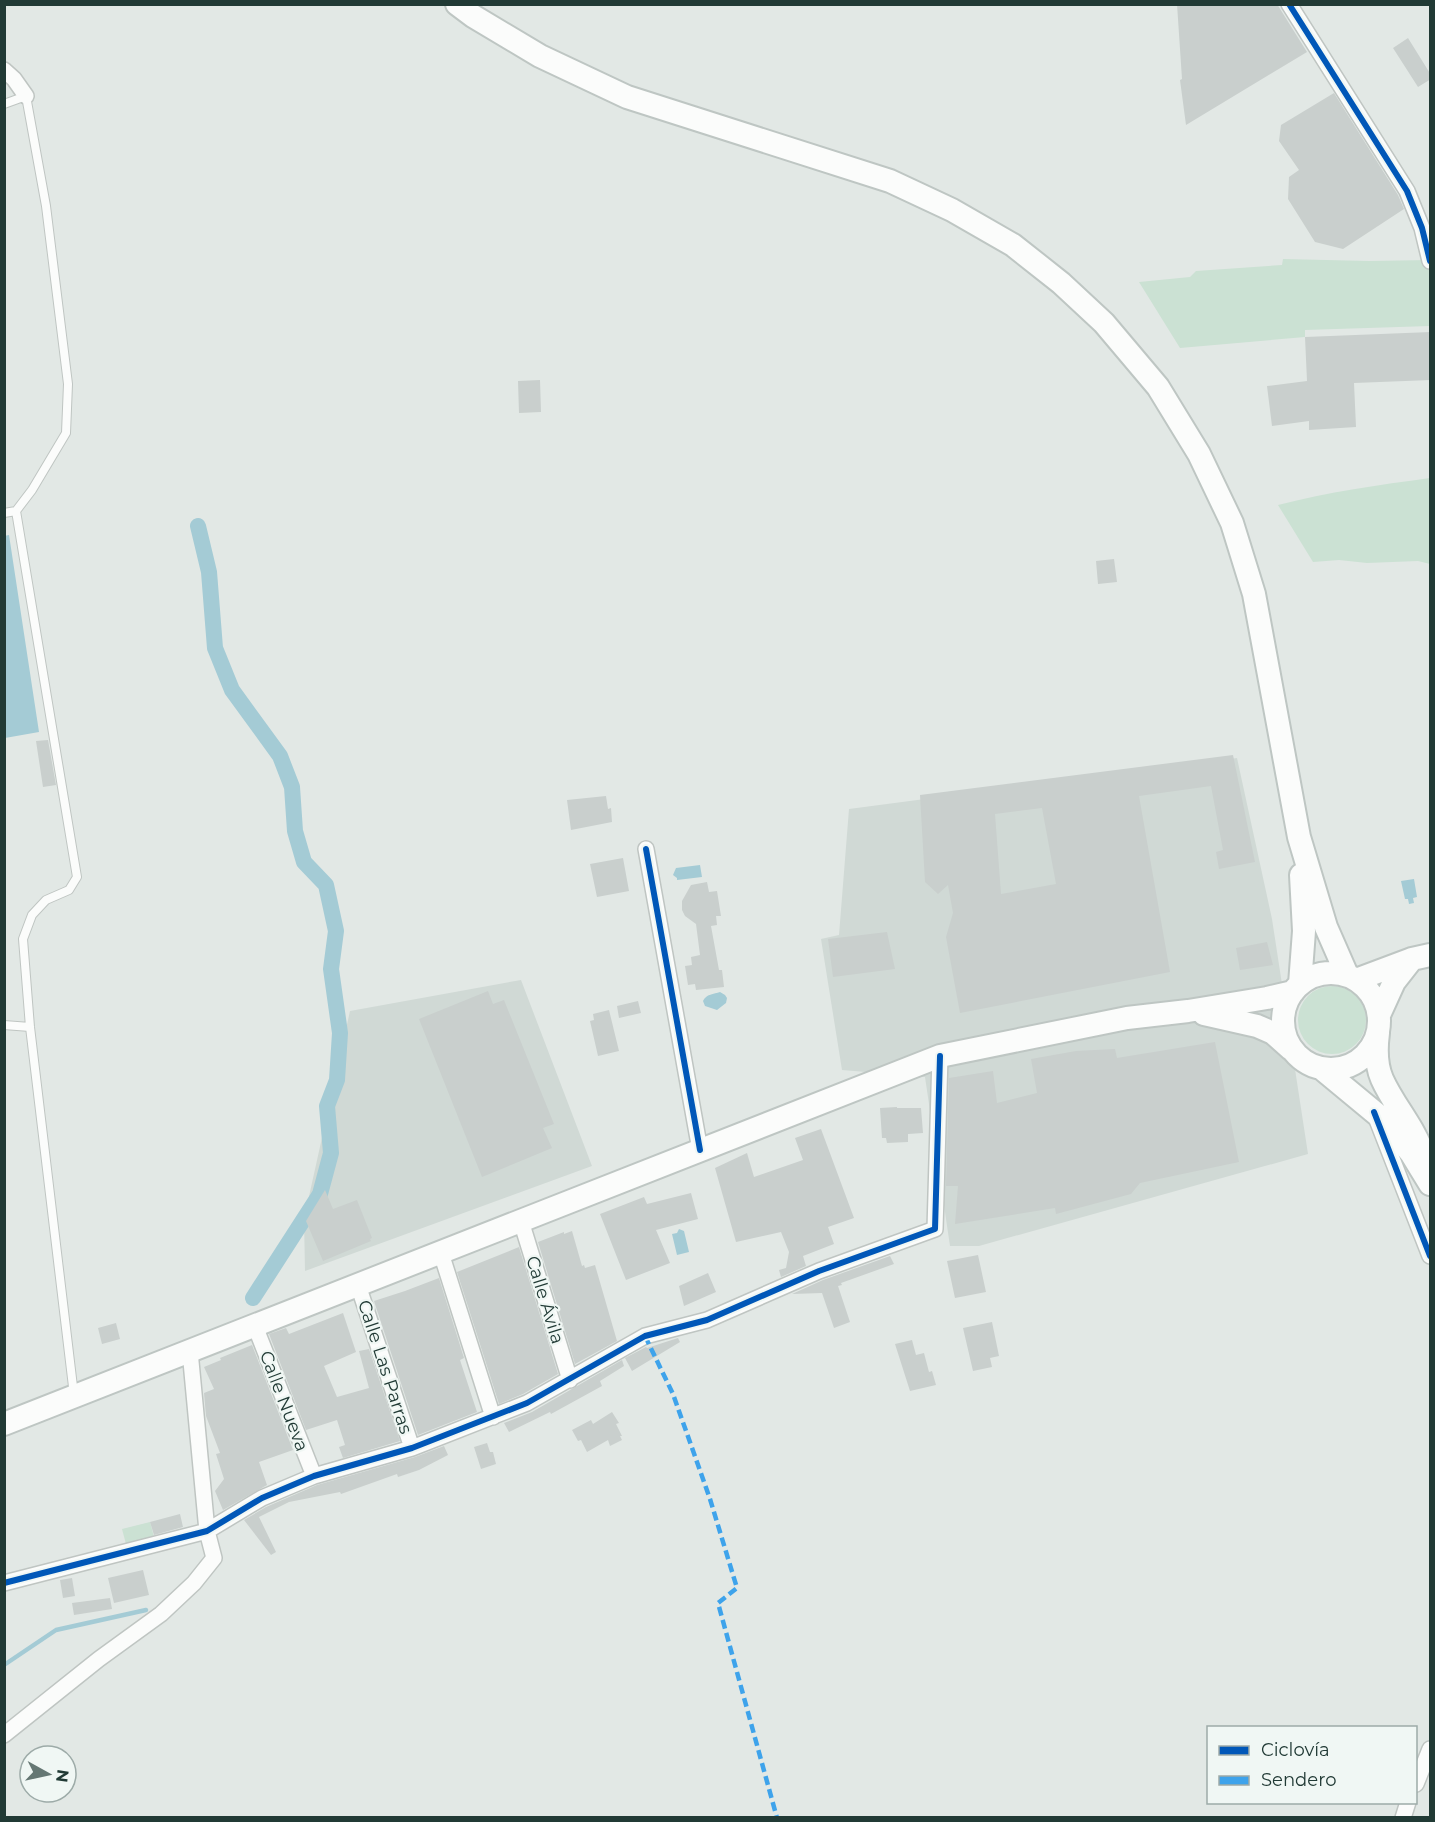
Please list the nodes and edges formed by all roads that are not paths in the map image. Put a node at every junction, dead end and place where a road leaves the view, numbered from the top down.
1 (457, 4) edge
2 (1289, 4) edge
3 (4, 70) edge
4 (26, 96) junction
5 (4, 104) edge
6 (1431, 261) edge
7 (16, 511) junction
8 (4, 513) edge
9 (1299, 837) junction
10 (646, 849) dead end
11 (1421, 957) edge
12 (1351, 978) junction
13 (1297, 988) junction
14 (1188, 1011) junction
15 (1378, 1023) junction
16 (4, 1025) edge
17 (30, 1027) junction
18 (1297, 1055) junction
19 (940, 1056) junction
20 (1321, 1068) junction
21 (1374, 1112) junction
22 (700, 1150) junction
23 (1431, 1175) edge
24 (1431, 1184) edge
25 (521, 1221) junction
26 (441, 1253) junction
27 (1431, 1256) edge
28 (358, 1285) junction
29 (255, 1326) junction
30 (190, 1351) junction
31 (570, 1380) junction
32 (74, 1396) junction
33 (493, 1417) junction
34 (4, 1424) edge
35 (412, 1448) junction
36 (314, 1476) junction
37 (207, 1531) junction
38 (4, 1583) edge
39 (4, 1735) edge
40 (1431, 1749) edge
41 (1417, 1782) edge

1 - 9 main road
2 - 6 street
3 - 4 street
4 - 5 lane
4 - 7 lane
7 - 8 lane
7 - 17 lane
9 - 12 main road
9 - 13 main road
10 - 22 street
11 - 12 main road
11 - 15 main road
12 - 13 main road
12 - 15 main road
13 - 14 main road
13 - 18 main road
14 - 18 main road
14 - 19 main road
15 - 20 main road
15 - 23 main road
16 - 17 lane
17 - 32 lane
18 - 20 main road
19 - 22 main road
19 - 31 street
20 - 21 main road
21 - 24 main road
21 - 27 street
22 - 25 main road
25 - 26 main road
25 - 31 street, Calle Ávila
26 - 28 main road
26 - 33 street
28 - 29 main road
28 - 35 street, Calle Las Parras
29 - 30 main road
29 - 36 street, Calle Nueva
30 - 32 main road
30 - 37 street
31 - 33 street
32 - 34 main road
33 - 35 street
35 - 36 street
36 - 37 street
37 - 38 street
37 - 39 street
40 - 41 street

